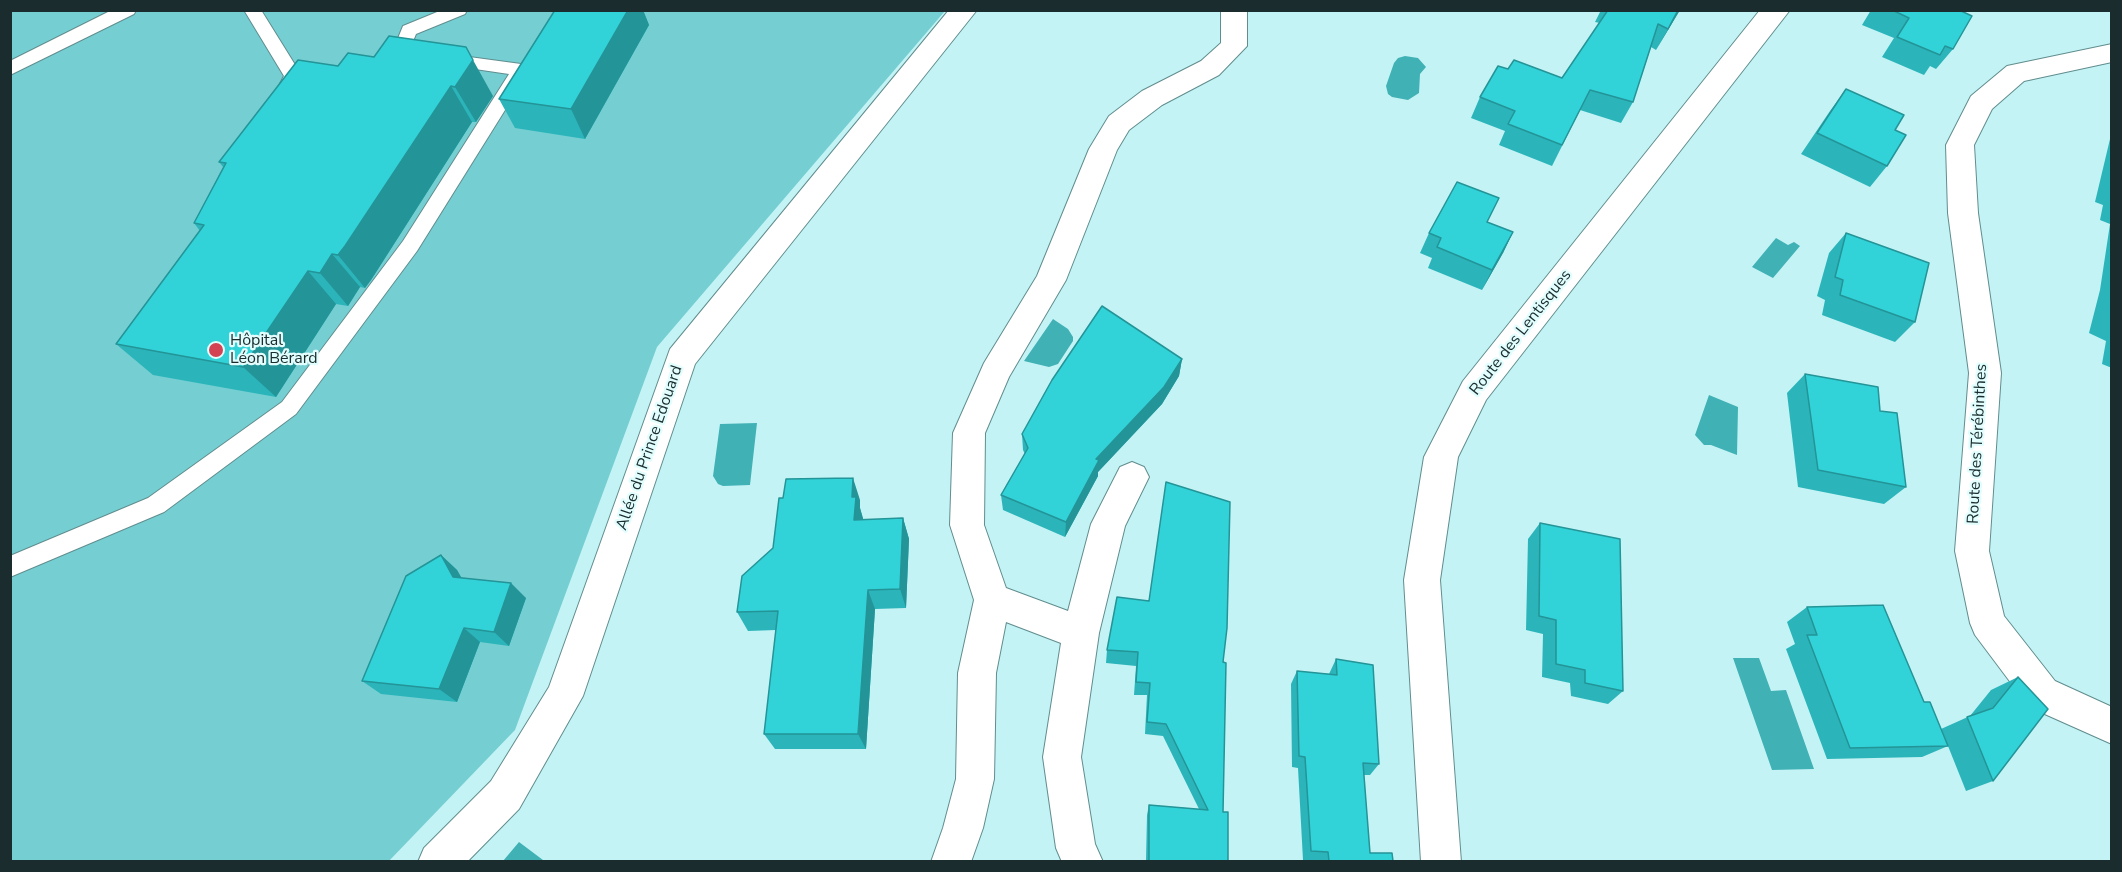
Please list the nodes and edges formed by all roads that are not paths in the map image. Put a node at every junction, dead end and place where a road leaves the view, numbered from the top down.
1 (128, 10) edge
2 (252, 10) edge
3 (459, 10) edge
4 (964, 10) edge
5 (1233, 10) edge
6 (1777, 10) edge
7 (2112, 53) edge
8 (10, 69) edge
9 (277, 107) edge
10 (1132, 477) dead end
11 (10, 567) edge
12 (992, 600) junction
13 (1081, 633) junction
14 (2112, 726) edge
15 (438, 861) edge
16 (951, 861) edge
17 (1083, 861) edge
18 (1441, 861) edge

1 - 8 lane
2 - 9 lane
3 - 11 lane
4 - 15 street, Allée du Prince Edouard
5 - 12 street
6 - 18 street, Route des Lentisques
7 - 14 street, Route des Térébinthes
10 - 13 street
12 - 13 street
12 - 16 street
13 - 17 street

